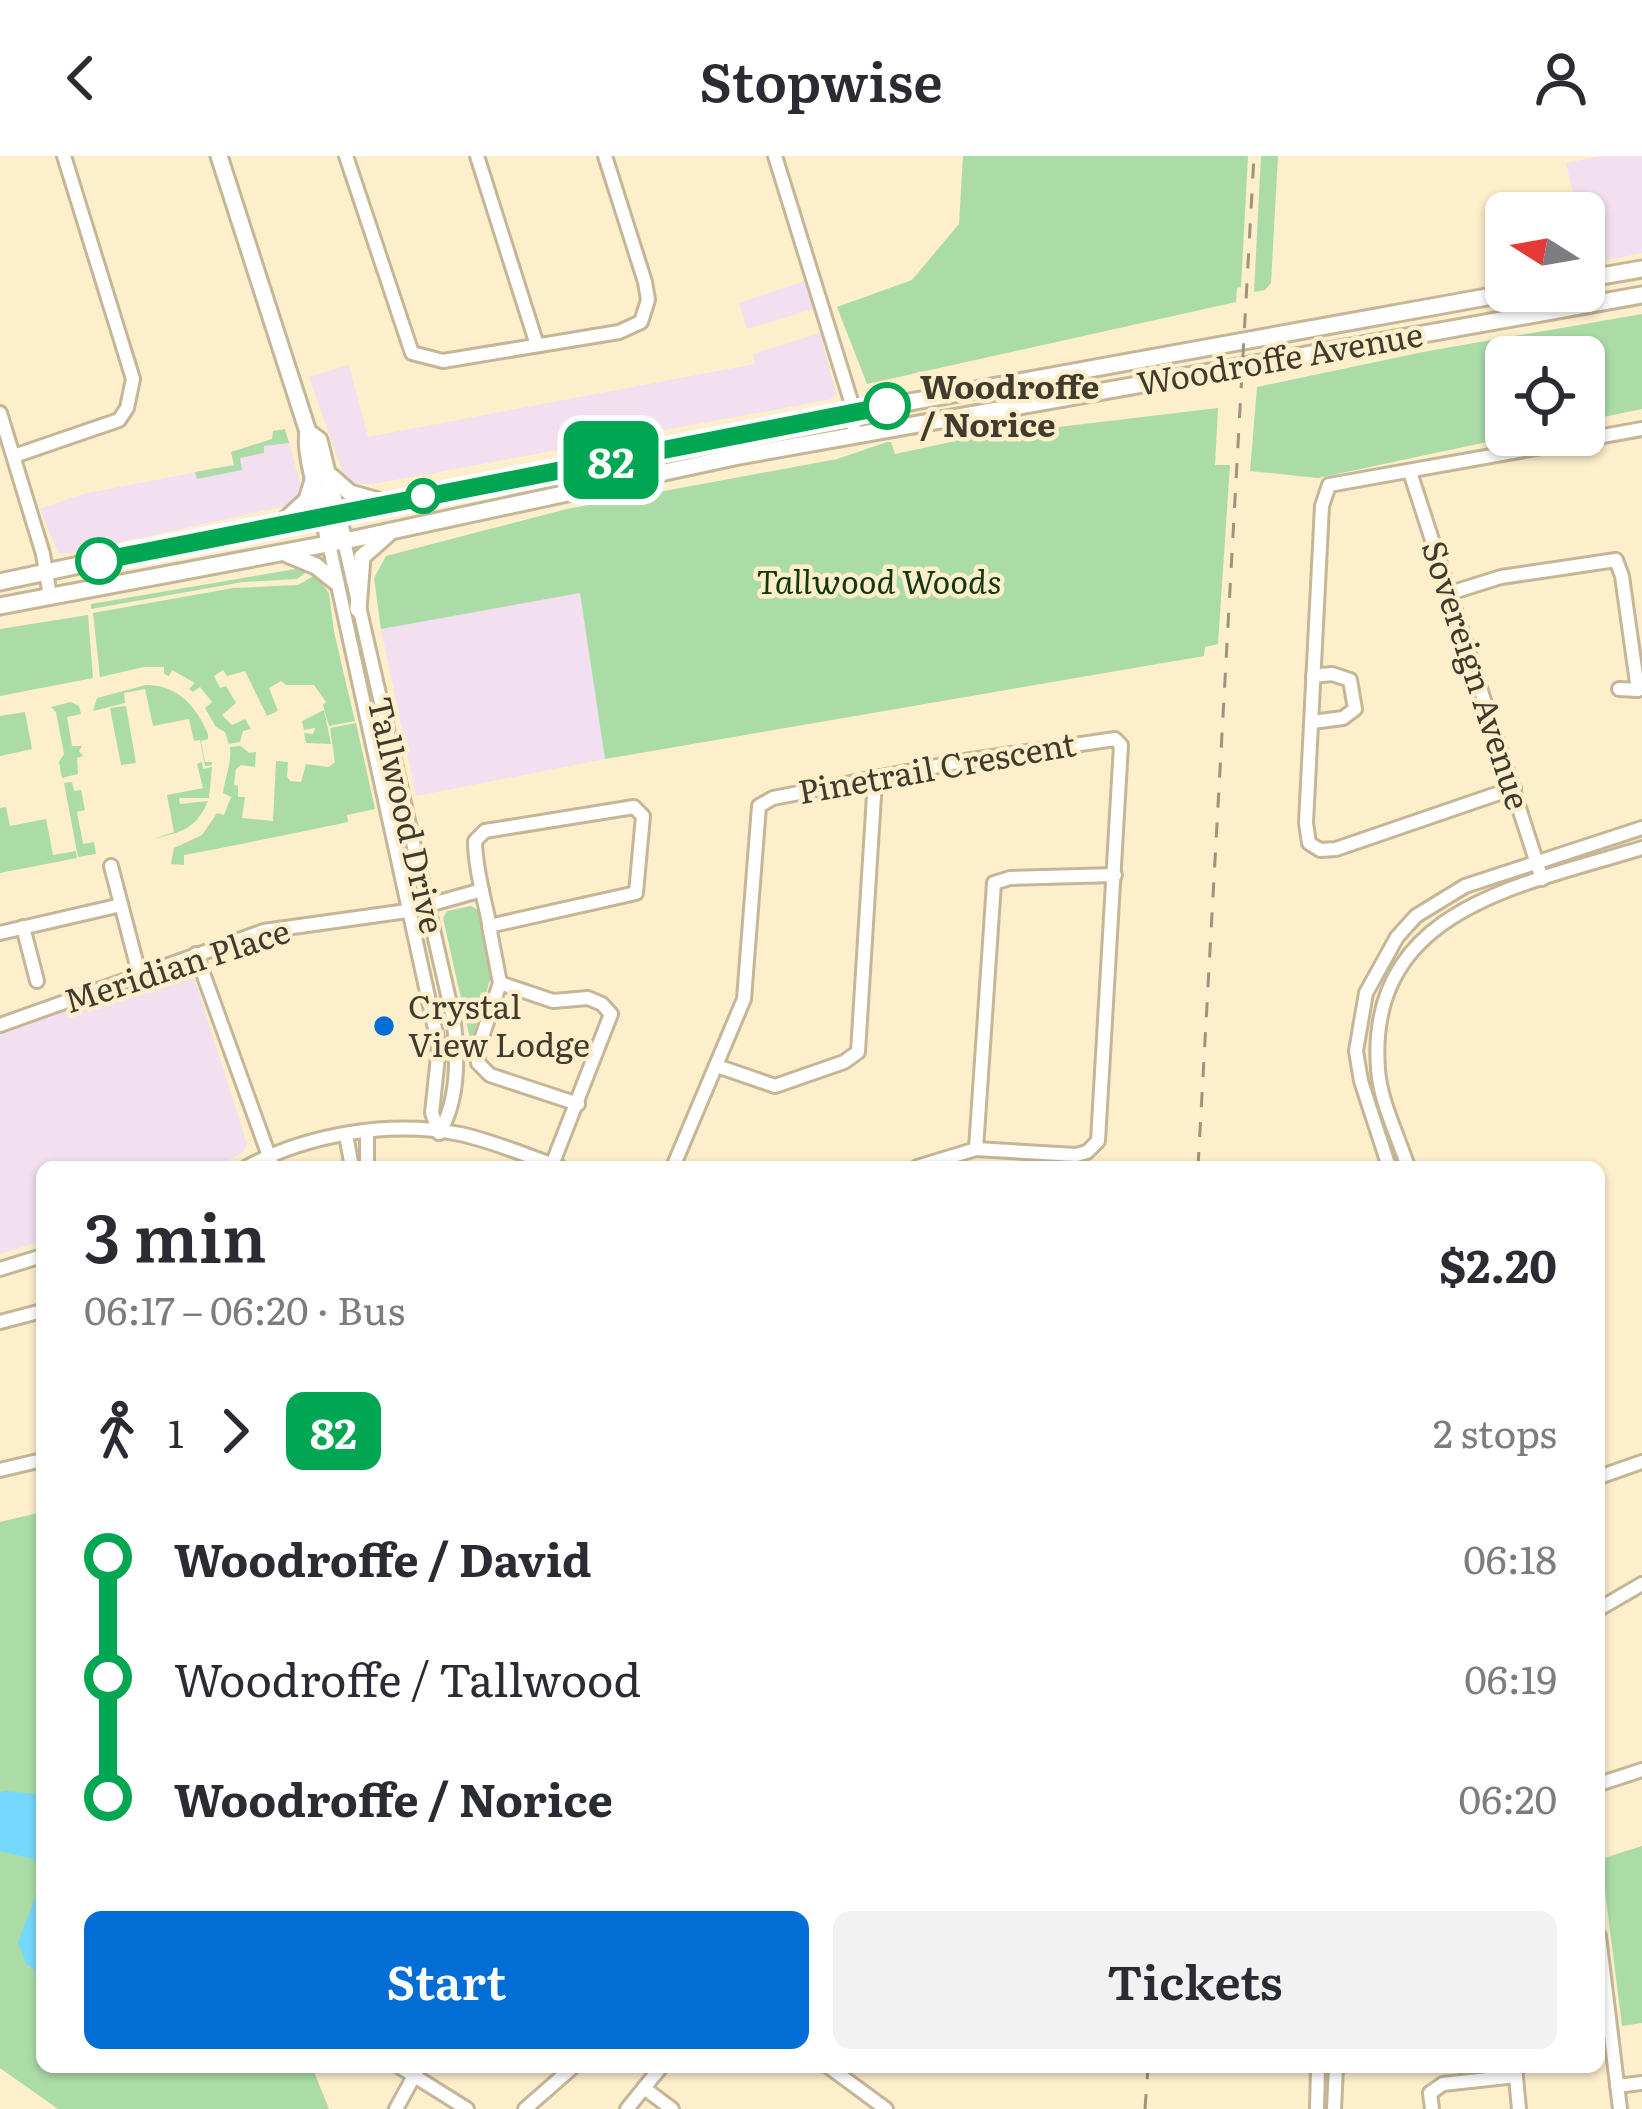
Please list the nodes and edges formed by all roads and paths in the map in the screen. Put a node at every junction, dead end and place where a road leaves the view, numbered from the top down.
1 (64, 156) edge
2 (219, 156) edge
3 (346, 156) edge
4 (477, 156) edge
5 (605, 156) edge
6 (775, 156) edge
7 (1642, 269) edge
8 (1605, 275) edge
9 (1642, 295) edge
10 (1485, 297) edge
11 (1303, 331) junction
12 (537, 345) junction
13 (1176, 352) junction
14 (1306, 354) junction
15 (1179, 376) junction
16 (0, 412) edge
17 (853, 413) junction
18 (1642, 429) edge
19 (855, 435) junction
20 (14, 456) junction
21 (1409, 472) junction
22 (322, 474) junction
23 (389, 502) junction
24 (332, 515) junction
25 (280, 524) junction
26 (391, 532) junction
27 (336, 543) junction
28 (284, 553) junction
29 (46, 572) junction
30 (0, 582) edge
31 (336, 582) junction
32 (1450, 592) junction
33 (50, 596) junction
34 (0, 607) edge
35 (358, 609) junction
36 (1313, 676) junction
37 (1619, 689) dead end
38 (1641, 694) edge
39 (1312, 722) junction
40 (875, 780) junction
41 (1514, 788) junction
42 (1642, 828) edge
43 (1642, 848) edge
44 (1537, 861) junction
45 (111, 866) dead end
46 (1115, 875) junction
47 (1542, 879) junction
48 (482, 890) junction
49 (121, 905) junction
50 (427, 907) junction
51 (406, 911) junction
52 (489, 926) junction
53 (23, 927) junction
54 (0, 932) edge
55 (196, 954) junction
56 (140, 976) junction
57 (37, 981) dead end
58 (500, 983) junction
59 (2, 1020) edge
60 (717, 1066) junction
61 (578, 1103) junction
62 (439, 1132) junction
63 (367, 1133) junction
64 (346, 1136) junction
65 (976, 1149) junction
66 (271, 1161) edge
67 (351, 1161) edge
68 (367, 1161) edge
69 (537, 1161) edge
70 (551, 1161) edge
71 (676, 1161) edge
72 (937, 1161) edge
73 (1387, 1161) edge
74 (1406, 1161) edge
75 (36, 1258) edge
76 (0, 1269) edge
77 (36, 1313) edge
78 (0, 1322) edge
79 (36, 1461) edge
80 (1642, 1462) edge
81 (0, 1470) edge
82 (1605, 1475) edge
83 (1642, 1584) edge
84 (1605, 1606) edge
85 (1642, 1770) edge
86 (1605, 1782) edge
87 (1605, 2027) edge
88 (410, 2073) edge
89 (415, 2073) edge
90 (566, 2073) edge
91 (656, 2073) edge
92 (837, 2073) edge
93 (1318, 2073) edge
94 (1336, 2073) edge
95 (1505, 2073) edge
96 (1516, 2073) edge
97 (1642, 2083) edge
98 (1617, 2086) junction
99 (644, 2088) junction
100 (396, 2109) edge
101 (467, 2109) edge
102 (525, 2109) edge
103 (627, 2109) edge
104 (672, 2109) edge
105 (886, 2109) edge
106 (1317, 2109) edge
107 (1334, 2109) edge
108 (1432, 2109) edge
109 (1520, 2109) edge
110 (1620, 2109) edge

1 - 20 street
2 - 22 main road, Tallwood Drive
3 - 12 street
4 - 12 street
5 - 12 street
6 - 17 street
7 - 8 main road
9 - 14 main road, Woodroffe Avenue
10 - 11 main road, Woodroffe Avenue
11 - 13 main road, Woodroffe Avenue
11 - 14 main road
13 - 15 main road
13 - 17 main road, Woodroffe Avenue
14 - 15 main road, Woodroffe Avenue
15 - 19 main road, Woodroffe Avenue
16 - 20 street
17 - 19 street
17 - 23 main road, Woodroffe Avenue
18 - 21 street
19 - 26 main road, Woodroffe Avenue
20 - 29 street
21 - 32 street, Sovereign Avenue
21 - 36 street
22 - 23 main road
22 - 24 main road, Tallwood Drive
22 - 25 main road
23 - 24 main road, Woodroffe Avenue
24 - 25 main road, Woodroffe Avenue
24 - 27 main road, Tallwood Drive
25 - 29 main road, Woodroffe Avenue
26 - 27 main road, Woodroffe Avenue
26 - 35 main road
27 - 28 main road, Woodroffe Avenue
27 - 31 street, Tallwood Drive
27 - 35 street, Tallwood Drive
28 - 31 main road
28 - 33 main road, Woodroffe Avenue
29 - 30 main road, Woodroffe Avenue
29 - 33 street
31 - 51 street, Tallwood Drive
32 - 38 street
32 - 41 street, Sovereign Avenue
33 - 34 main road, Woodroffe Avenue
35 - 50 street, Tallwood Drive
36 - 39 street
36 - 39 street
37 - 38 street
39 - 41 street
40 - 46 street, Pinetrail Crescent
40 - 60 street, Pinetrail Crescent
40 - 60 street
41 - 44 street, Sovereign Avenue
42 - 44 street
43 - 47 street
44 - 47 street, Sovereign Avenue
44 - 73 street
45 - 49 street
46 - 65 street
46 - 65 street, Pinetrail Crescent
47 - 74 street
48 - 50 street, Meridian Place
48 - 52 street
48 - 52 street
49 - 53 street
49 - 56 street
50 - 51 street, Meridian Place
50 - 62 street, Tallwood Drive
51 - 55 street, Meridian Place
51 - 62 street, Tallwood Drive
52 - 58 street
53 - 54 street
53 - 57 street
55 - 56 street, Meridian Place
55 - 66 street
56 - 59 street, Meridian Place
58 - 61 street
58 - 61 street
60 - 71 street, Pinetrail Crescent
61 - 70 street
62 - 63 street
62 - 69 street
63 - 64 street
63 - 68 street
64 - 66 street
64 - 67 street
65 - 72 street, Pinetrail Crescent
75 - 76 street
77 - 78 street
79 - 81 street
80 - 82 street
83 - 84 street
85 - 86 street
87 - 98 street
88 - 100 street
89 - 101 street
90 - 102 street
91 - 99 street
92 - 105 street
93 - 106 street
94 - 107 street
95 - 108 street
96 - 109 street
97 - 98 street
98 - 110 street
99 - 103 street
99 - 104 street

